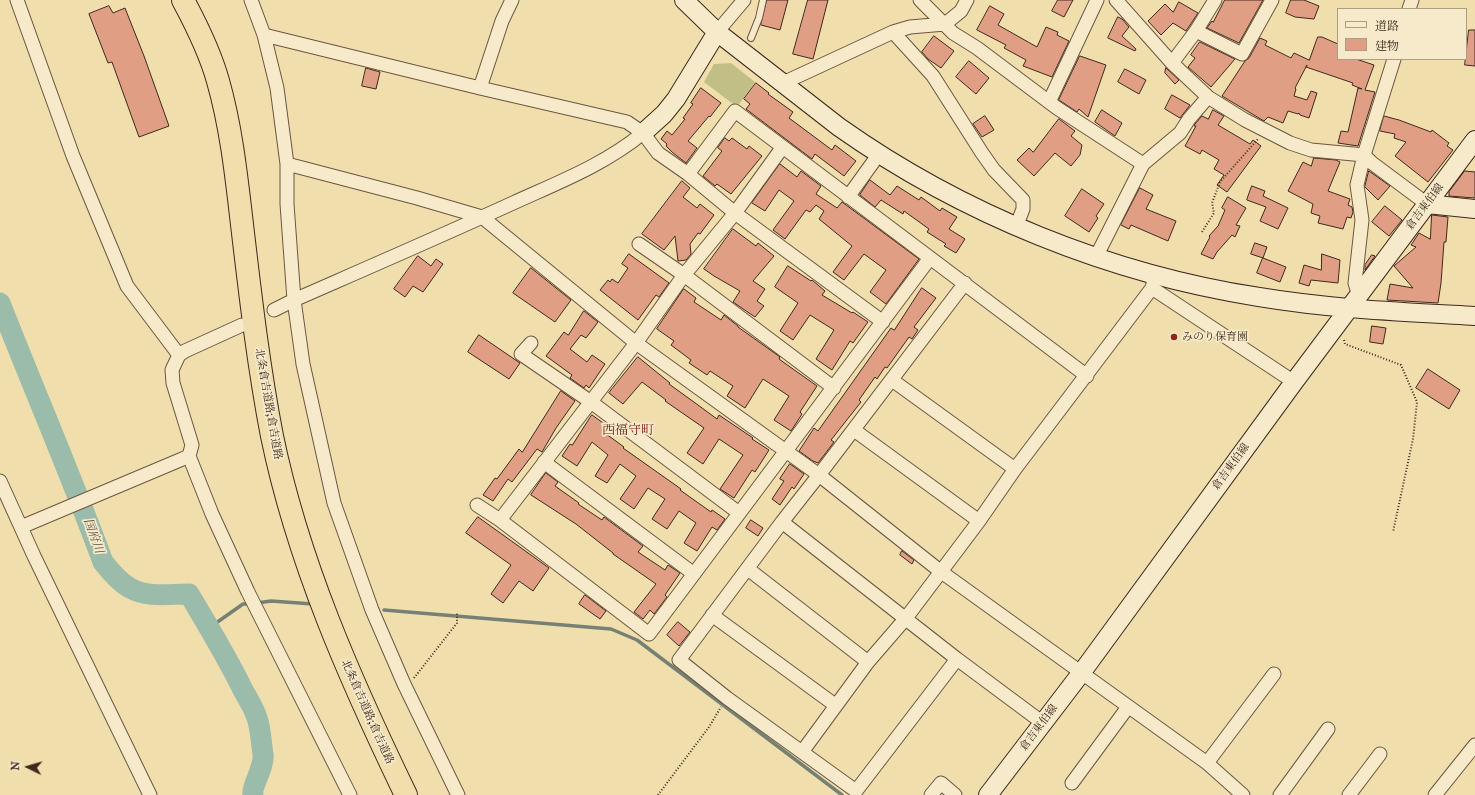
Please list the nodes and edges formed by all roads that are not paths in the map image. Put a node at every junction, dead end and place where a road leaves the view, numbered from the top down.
1 (17, 0) edge
2 (183, 0) edge
3 (200, 0) edge
4 (251, 0) edge
5 (512, 0) edge
6 (684, 0) edge
7 (744, 0) edge
8 (763, 0) edge
9 (920, 0) edge
10 (967, 0) edge
11 (1097, 0) edge
12 (1116, 0) edge
13 (1215, 0) edge
14 (1272, 0) edge
15 (945, 24) junction
16 (1196, 31) junction
17 (717, 32) junction
18 (893, 32) junction
19 (264, 35) junction
20 (751, 38) dead end
21 (1394, 60) edge
22 (1172, 63) junction
23 (783, 83) junction
24 (480, 88) junction
25 (1208, 97) junction
26 (1049, 102) junction
27 (643, 133) junction
28 (1475, 140) edge
29 (782, 148) junction
30 (879, 154) junction
31 (1364, 155) junction
32 (287, 164) junction
33 (1143, 164) junction
34 (688, 174) junction
35 (848, 197) junction
36 (1427, 204) junction
37 (1475, 209) edge
38 (735, 213) junction
39 (482, 217) junction
40 (1016, 227) junction
41 (639, 244) dead end
42 (1096, 257) junction
43 (930, 258) junction
44 (684, 275) junction
45 (1153, 281) junction
46 (964, 283) junction
47 (294, 300) junction
48 (1349, 309) junction
49 (274, 310) dead end
50 (1475, 316) edge
51 (883, 322) junction
52 (242, 325) dead end
53 (530, 343) dead end
54 (636, 343) junction
55 (179, 356) junction
56 (1087, 376) junction
57 (892, 380) junction
58 (1294, 382) junction
59 (834, 388) junction
60 (591, 402) junction
61 (854, 430) junction
62 (786, 450) junction
63 (184, 458) junction
64 (544, 462) junction
65 (1015, 469) junction
66 (819, 475) junction
67 (0, 481) edge
68 (477, 505) dead end
69 (739, 513) junction
70 (500, 520) junction
71 (979, 521) junction
72 (782, 522) junction
73 (21, 527) junction
74 (748, 569) junction
75 (940, 571) junction
76 (694, 574) junction
77 (712, 615) junction
78 (906, 618) junction
79 (957, 659) junction
80 (868, 662) junction
81 (1082, 672) junction
82 (1274, 674) dead end
83 (835, 705) junction
84 (1128, 707) junction
85 (1043, 723) junction
86 (1328, 729) dead end
87 (1475, 744) edge
88 (802, 752) junction
89 (1380, 754) dead end
90 (1207, 763) junction
91 (1072, 782) dead end
92 (150, 795) edge
93 (350, 795) edge
94 (406, 795) edge
95 (420, 795) edge
96 (458, 795) edge
97 (931, 795) edge
98 (955, 795) edge
99 (988, 795) edge
100 (1244, 795) edge
101 (1280, 795) edge
102 (1349, 795) edge
103 (1436, 795) edge

1 - 55 street
2 - 94 highway, 北条倉吉道路;倉吉道路
3 - 95 highway, 北条倉吉道路;倉吉道路
4 - 19 street
5 - 24 street
6 - 17 street
7 - 17 street
8 - 20 lane
9 - 15 street
10 - 15 street
11 - 26 street
12 - 22 street
13 - 16 street
14 - 16 street
15 - 18 street
15 - 26 street
16 - 22 street
17 - 23 street
17 - 27 street
18 - 23 street
18 - 40 street
19 - 24 street
19 - 32 street
21 - 31 street
22 - 25 street
23 - 30 street
24 - 27 street
25 - 31 street
25 - 33 street
26 - 33 street
27 - 34 street
27 - 39 street
28 - 36 street, 倉吉東伯線
29 - 34 street
29 - 35 street
29 - 38 street
30 - 35 street
30 - 40 street
31 - 36 street
31 - 48 street
32 - 39 street
32 - 47 street
33 - 42 street
34 - 38 street
35 - 43 street
36 - 37 street
36 - 48 street, 倉吉東伯線
38 - 44 street
38 - 51 street
39 - 47 street
39 - 54 street
40 - 42 street
41 - 44 street
42 - 45 street
43 - 46 street
43 - 51 street
44 - 54 street
44 - 59 street
45 - 48 street
45 - 56 street
45 - 58 street
46 - 56 street
46 - 57 street
47 - 49 street
47 - 96 street
48 - 50 street
48 - 58 street, 倉吉東伯線
51 - 59 street
52 - 55 street
53 - 60 street
54 - 60 street
54 - 62 street
55 - 63 street
56 - 65 street
57 - 61 street
57 - 65 street
58 - 81 street, 倉吉東伯線
59 - 62 street
60 - 64 street
60 - 69 street
61 - 66 street
61 - 71 street
62 - 66 street
62 - 69 street
63 - 73 street
63 - 93 street
64 - 70 street
64 - 76 street
65 - 71 street
66 - 72 street
66 - 75 street
67 - 73 street
68 - 70 street
69 - 76 street
70 - 76 street
71 - 75 street
72 - 74 street
72 - 78 street
73 - 92 street
74 - 77 street
74 - 80 street
75 - 78 street
75 - 81 street
77 - 83 street
77 - 88 street
78 - 79 street
78 - 80 street
79 - 85 street
79 - 88 street
80 - 83 street
81 - 84 street
81 - 85 street, 倉吉東伯線
82 - 90 street
83 - 88 street
84 - 90 street
84 - 91 street
85 - 99 street, 倉吉東伯線
86 - 101 street
87 - 103 street
89 - 102 street
90 - 100 street
97 - 98 street

